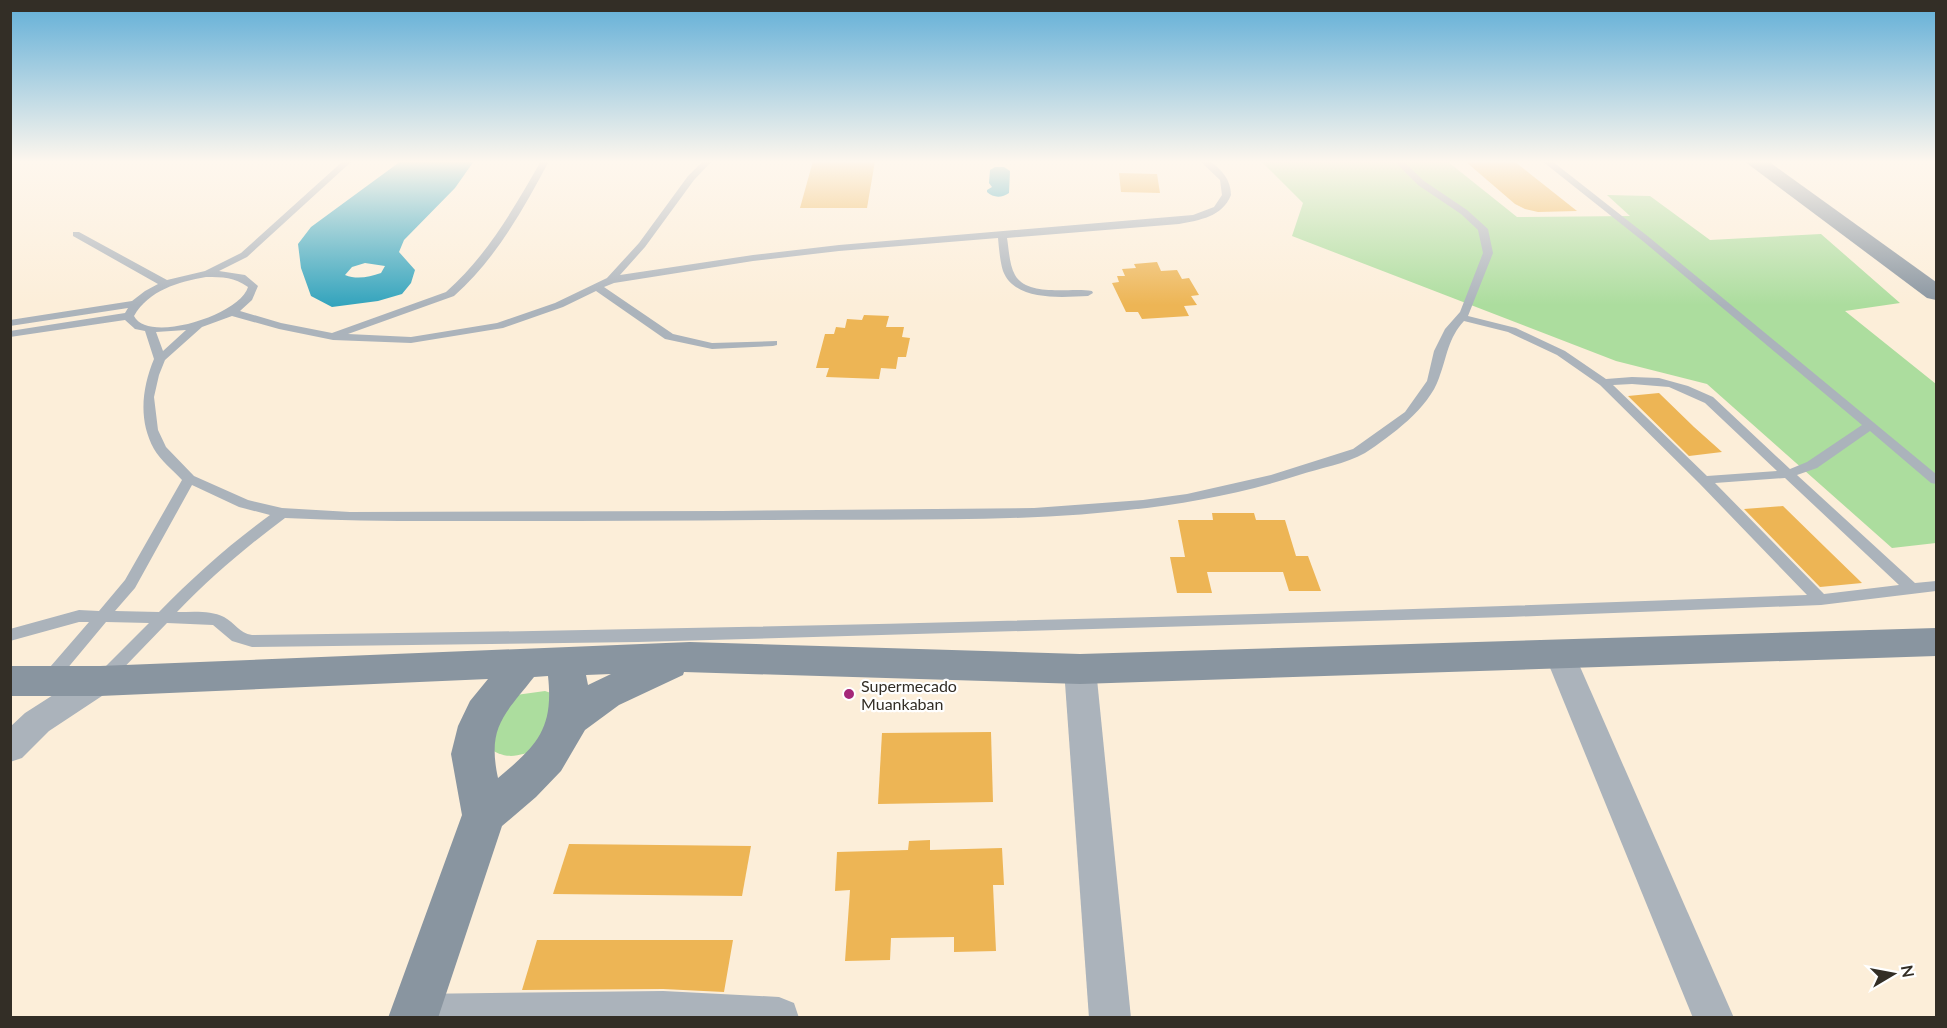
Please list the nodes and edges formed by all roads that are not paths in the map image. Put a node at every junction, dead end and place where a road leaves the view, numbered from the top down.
1 (294, 209) edge
2 (517, 209) edge
3 (668, 209) edge
4 (1215, 209) edge
5 (1460, 209) edge
6 (1607, 209) edge
7 (1820, 209) edge
8 (76, 234) dead end
9 (1002, 235) junction
10 (243, 255) junction
11 (203, 274) junction
12 (238, 275) junction
13 (611, 280) junction
14 (166, 284) junction
15 (597, 287) junction
16 (1088, 293) dead end
17 (1936, 293) edge
18 (135, 304) junction
19 (231, 312) junction
20 (129, 316) junction
21 (1461, 317) junction
22 (10, 323) edge
23 (198, 325) junction
24 (150, 330) junction
25 (10, 334) edge
26 (333, 337) junction
27 (773, 343) dead end
28 (160, 359) junction
29 (1604, 383) junction
30 (1869, 426) junction
31 (1788, 474) junction
32 (189, 479) junction
33 (1704, 480) junction
34 (1936, 480) edge
35 (282, 513) junction
36 (1936, 586) edge
37 (1912, 590) junction
38 (1821, 600) junction
39 (102, 617) junction
40 (160, 617) junction
41 (10, 635) edge
42 (1936, 642) edge
43 (1559, 653) junction
44 (690, 657) junction
45 (524, 662) junction
46 (564, 662) junction
47 (404, 668) junction
48 (1080, 669) junction
49 (48, 680) junction
50 (10, 681) edge
51 (100, 681) junction
52 (484, 712) junction
53 (568, 720) junction
54 (37, 722) junction
55 (10, 748) edge
56 (484, 815) junction
57 (414, 1016) edge
58 (779, 1017) edge
59 (1110, 1017) edge
60 (1714, 1017) edge

1 - 10 lane
2 - 26 lane
3 - 13 lane
4 - 9 lane
5 - 21 lane
6 - 30 lane
7 - 17 street
8 - 14 lane
9 - 13 lane
9 - 16 lane
10 - 11 lane
10 - 12 lane
11 - 12 lane
11 - 14 lane
12 - 19 lane
13 - 15 lane
14 - 18 lane
15 - 26 lane
15 - 27 lane
18 - 20 lane
18 - 22 lane
19 - 23 lane
19 - 26 lane
20 - 24 lane
20 - 25 lane
21 - 29 lane
21 - 35 lane
23 - 24 lane
23 - 28 lane
24 - 28 lane
28 - 32 lane
29 - 31 lane
29 - 33 lane
30 - 31 lane
30 - 34 lane
31 - 33 lane
31 - 37 lane
32 - 35 lane
32 - 39 lane
33 - 38 lane
35 - 40 lane
36 - 37 lane
37 - 38 lane
38 - 40 lane
39 - 40 lane
39 - 41 lane
39 - 49 lane
40 - 51 lane
42 - 43 street
43 - 48 street
43 - 60 street
44 - 46 street
44 - 48 street
44 - 53 street
45 - 46 street
45 - 47 street
45 - 52 street
46 - 53 street
47 - 51 street
47 - 52 street
48 - 59 street
49 - 50 street
49 - 51 street
49 - 54 street
51 - 54 street
52 - 56 street
53 - 56 street
54 - 55 street
56 - 57 street
57 - 58 street

